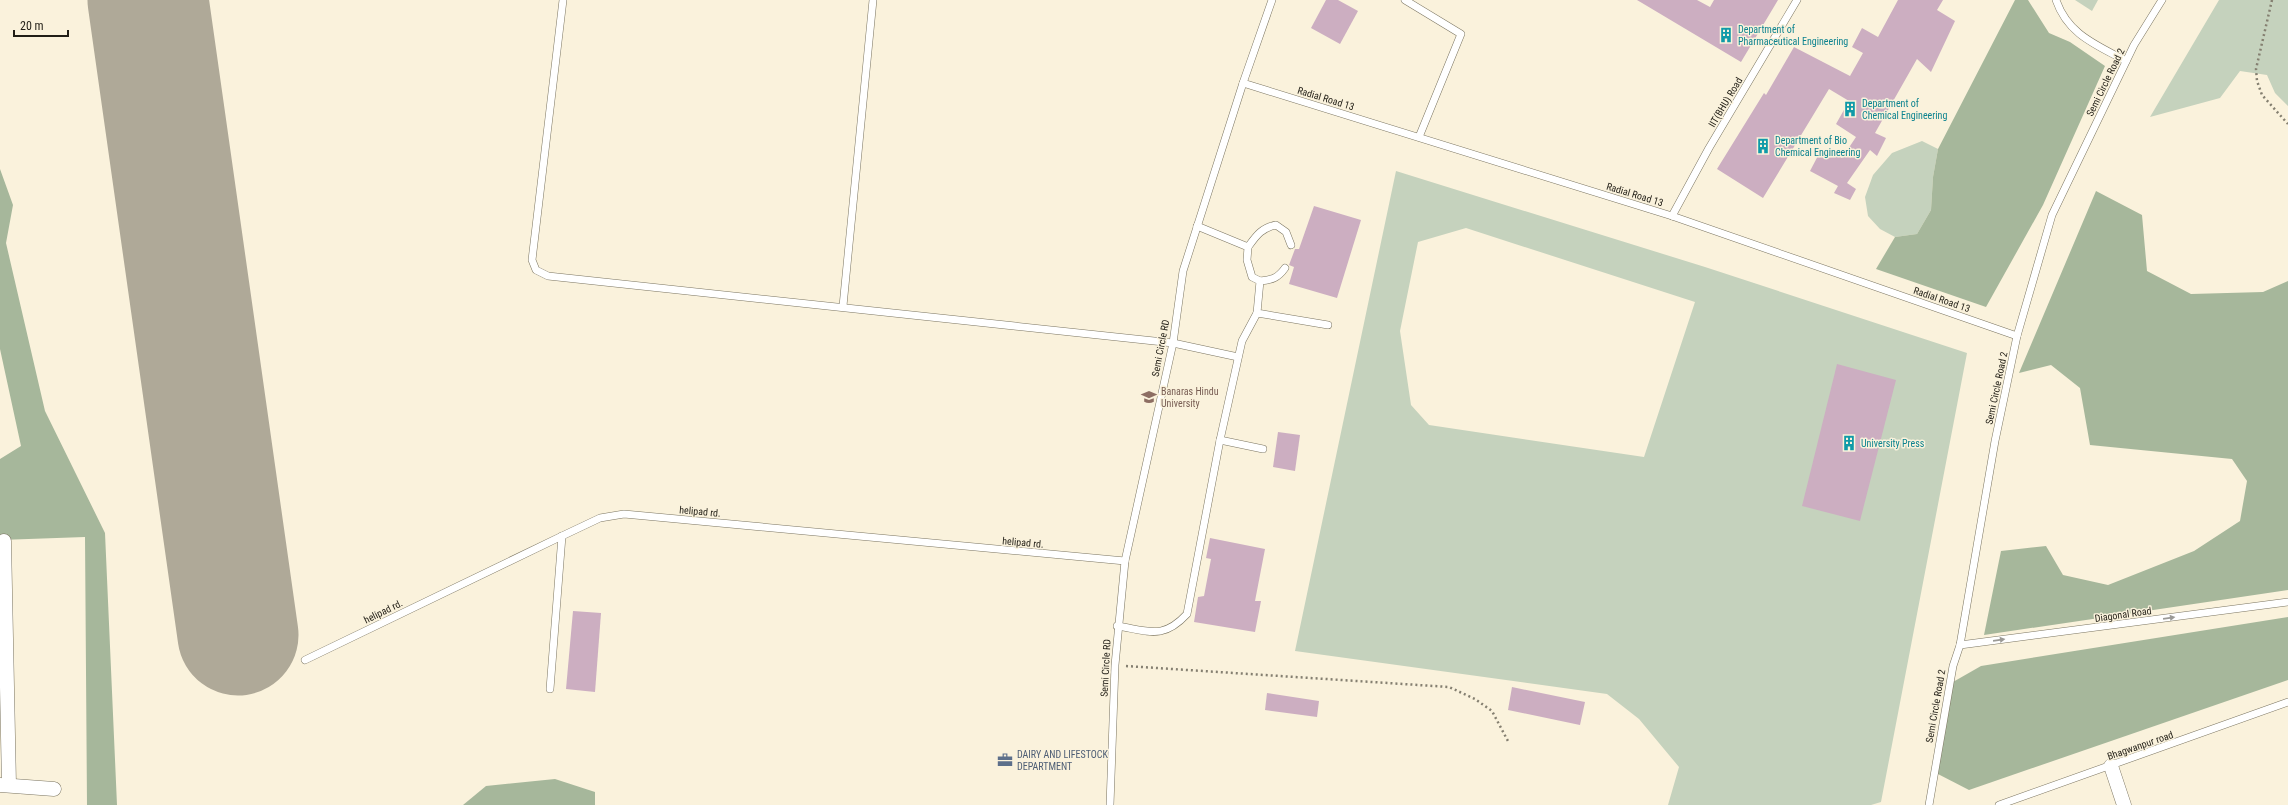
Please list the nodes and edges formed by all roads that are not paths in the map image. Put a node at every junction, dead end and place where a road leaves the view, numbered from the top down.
1 (563, 0) edge
2 (873, 0) edge
3 (1272, 0) edge
4 (1405, 0) edge
5 (1797, 0) edge
6 (2056, 0) edge
7 (2162, 0) edge
8 (2126, 61) junction
9 (1243, 83) junction
10 (1419, 137) junction
11 (1672, 216) junction
12 (1197, 226) junction
13 (1291, 245) dead end
14 (1248, 247) junction
15 (1285, 268) dead end
16 (1260, 281) junction
17 (843, 306) junction
18 (1256, 313) junction
19 (1328, 326) dead end
20 (2017, 336) junction
21 (1173, 343) junction
22 (1238, 357) junction
23 (1220, 440) junction
24 (1263, 449) dead end
25 (562, 536) junction
26 (4, 541) dead end
27 (1125, 562) junction
28 (2288, 602) edge
29 (1117, 626) junction
30 (1960, 645) junction
31 (305, 660) dead end
32 (550, 689) dead end
33 (2288, 702) edge
34 (2111, 766) junction
35 (5, 785) edge
36 (54, 789) dead end
37 (1110, 805) edge
38 (1929, 805) edge
39 (1999, 805) edge
40 (2124, 805) edge

1 - 17 lane
2 - 17 lane
3 - 9 lane, Semi Circle RD
4 - 10 lane
5 - 11 lane, IIT(BHU) Road
6 - 8 lane
7 - 8 lane, Semi Circle Road 2
8 - 20 lane, Semi Circle Road 2
9 - 10 lane, Radial Road 13
9 - 12 lane, Semi Circle RD
10 - 11 lane, Radial Road 13
11 - 20 lane, Radial Road 13
12 - 14 lane
12 - 21 lane, Semi Circle RD
13 - 14 lane
14 - 16 lane
15 - 16 lane
16 - 18 lane
17 - 21 lane
18 - 19 lane
18 - 22 lane
20 - 30 lane, Semi Circle Road 2
21 - 22 lane
21 - 27 lane, Semi Circle RD
22 - 23 lane
23 - 24 lane
23 - 29 lane
25 - 27 lane, helipad rd.
25 - 31 lane, helipad rd.
25 - 32 lane
26 - 35 street
27 - 29 lane, Semi Circle RD
30 -> 28 lane, Diagonal Road
29 - 37 lane, Semi Circle RD
30 - 38 lane, Semi Circle Road 2
33 - 34 lane, Bhagwanpur road
34 - 39 lane, Bhagwanpur road
34 - 40 street
35 - 36 street

